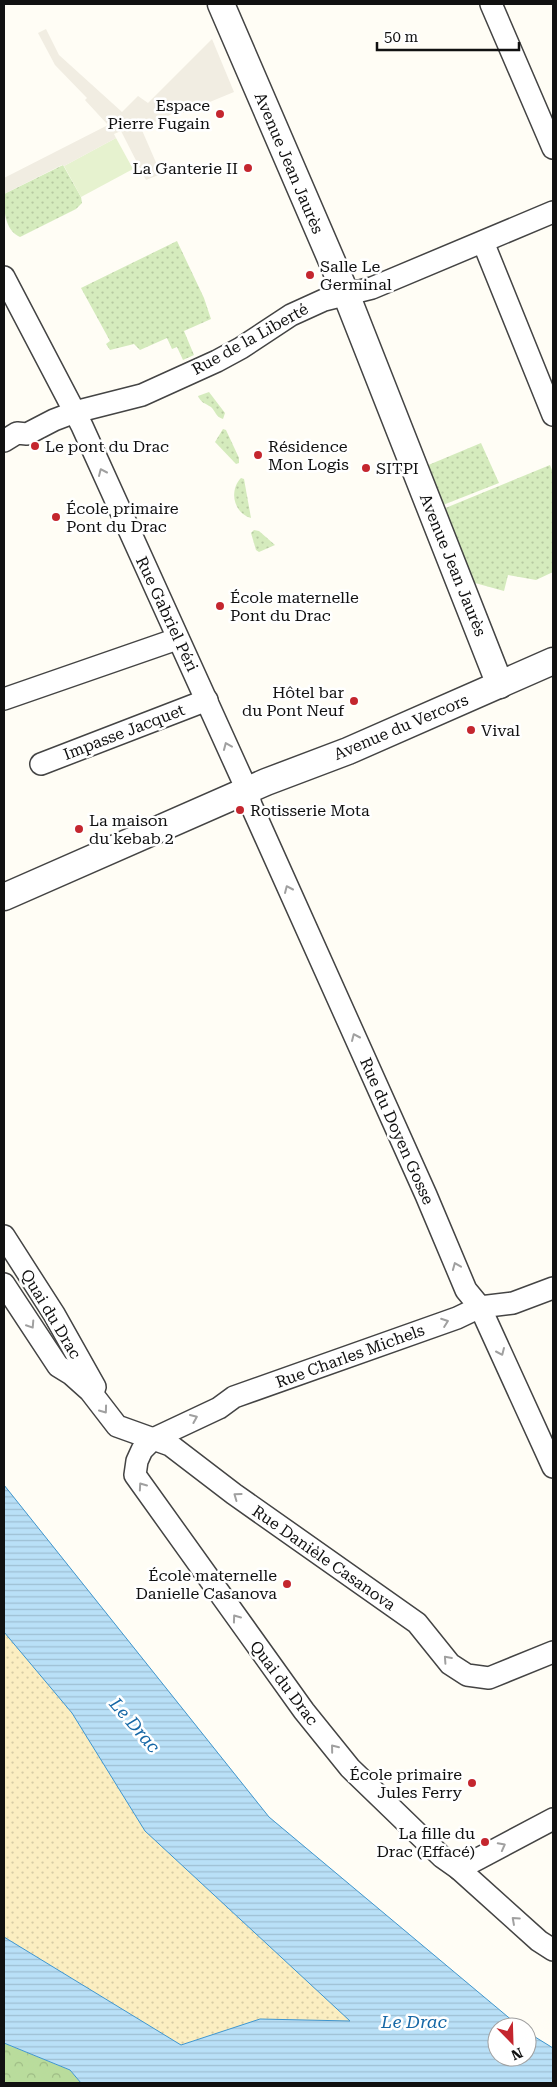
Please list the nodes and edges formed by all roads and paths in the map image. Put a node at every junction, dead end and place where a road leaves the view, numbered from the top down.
1 (221, 4) edge
2 (491, 4) edge
3 (553, 148) edge
4 (553, 212) edge
5 (483, 242) junction
6 (4, 277) edge
7 (346, 294) junction
8 (75, 412) junction
9 (553, 415) edge
10 (4, 441) edge
11 (177, 639) junction
12 (553, 661) edge
13 (500, 685) junction
14 (4, 700) edge
15 (207, 700) junction
16 (42, 764) dead end
17 (247, 790) junction
18 (4, 897) edge
19 (4, 1236) edge
20 (4, 1284) edge
21 (553, 1288) edge
22 (480, 1307) junction
23 (90, 1391) junction
24 (153, 1439) junction
25 (553, 1468) edge
26 (553, 1652) edge
27 (553, 1819) edge
28 (459, 1869) junction
29 (553, 1950) edge

1 - 7 street, Avenue Jean Jaurès
2 - 3 street
4 - 5 street, Rue de la Liberté
5 - 7 street, Rue de la Liberté
5 - 9 street
6 - 8 street, Rue Gabriel Péri
7 - 8 street, Rue de la Liberté
7 - 13 street, Avenue Jean Jaurès
8 - 10 street, Rue de la Liberté
11 -> 8 street, Rue Gabriel Péri
11 - 14 street
11 - 15 street, Rue Gabriel Péri
12 - 13 street, Avenue du Vercors
13 - 17 street, Avenue du Vercors
15 - 16 street, Impasse Jacquet
17 -> 15 street, Rue Gabriel Péri
17 - 18 street, Avenue du Vercors
22 -> 17 street, Rue du Doyen Gosse
19 - 23 street, Quai du Drac
20 -> 23 street, Quai du Drac
21 - 22 street, Rue Charles Michels
24 -> 22 street, Rue Charles Michels
22 -> 25 street, Rue du Doyen Gosse
23 -> 24 street, Quai du Drac
26 -> 24 street, Rue Danièle Casanova
28 -> 24 street, Quai du Drac
28 -> 27 street
29 -> 28 street, Quai du Drac

